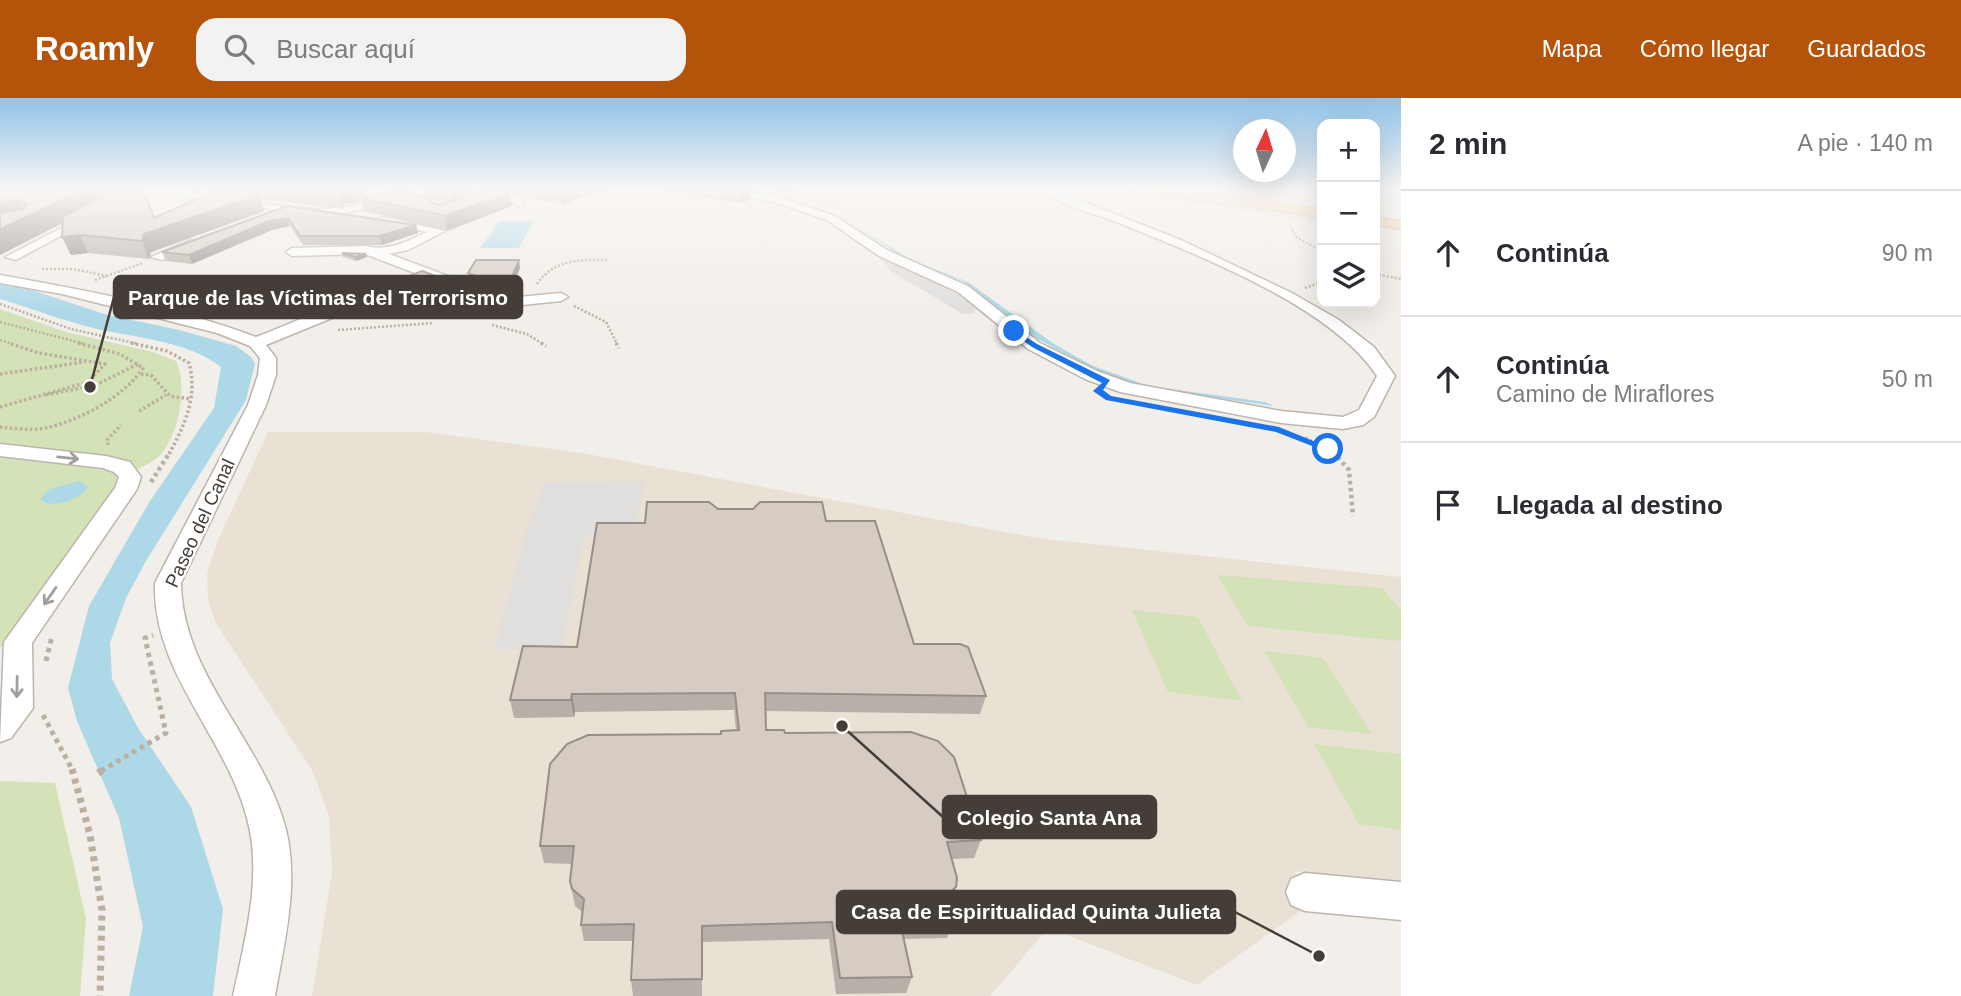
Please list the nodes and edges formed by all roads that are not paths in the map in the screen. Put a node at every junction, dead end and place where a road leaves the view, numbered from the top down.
1 (65, 232) edge
2 (439, 232) edge
3 (852, 232) edge
4 (1149, 232) edge
5 (206, 239) edge
6 (292, 252) dead end
7 (376, 253) junction
8 (157, 257) edge
9 (6, 268) edge
10 (553, 298) road end
11 (499, 300) junction
12 (256, 343) junction
13 (1394, 378) edge
14 (0, 450) edge
15 (9, 644) edge
16 (2, 728) edge
17 (1305, 892) dead end
18 (1401, 901) edge
19 (254, 996) edge

1 - 9 street
2 - 7 street
3 - 13 street
4 - 13 street
5 - 8 street
6 - 7 street
7 - 11 street
9 - 12 street
10 - 11 street
11 - 12 street
12 - 19 street, Paseo del Canal
14 -> 15 street
15 -> 16 street
17 - 18 street

